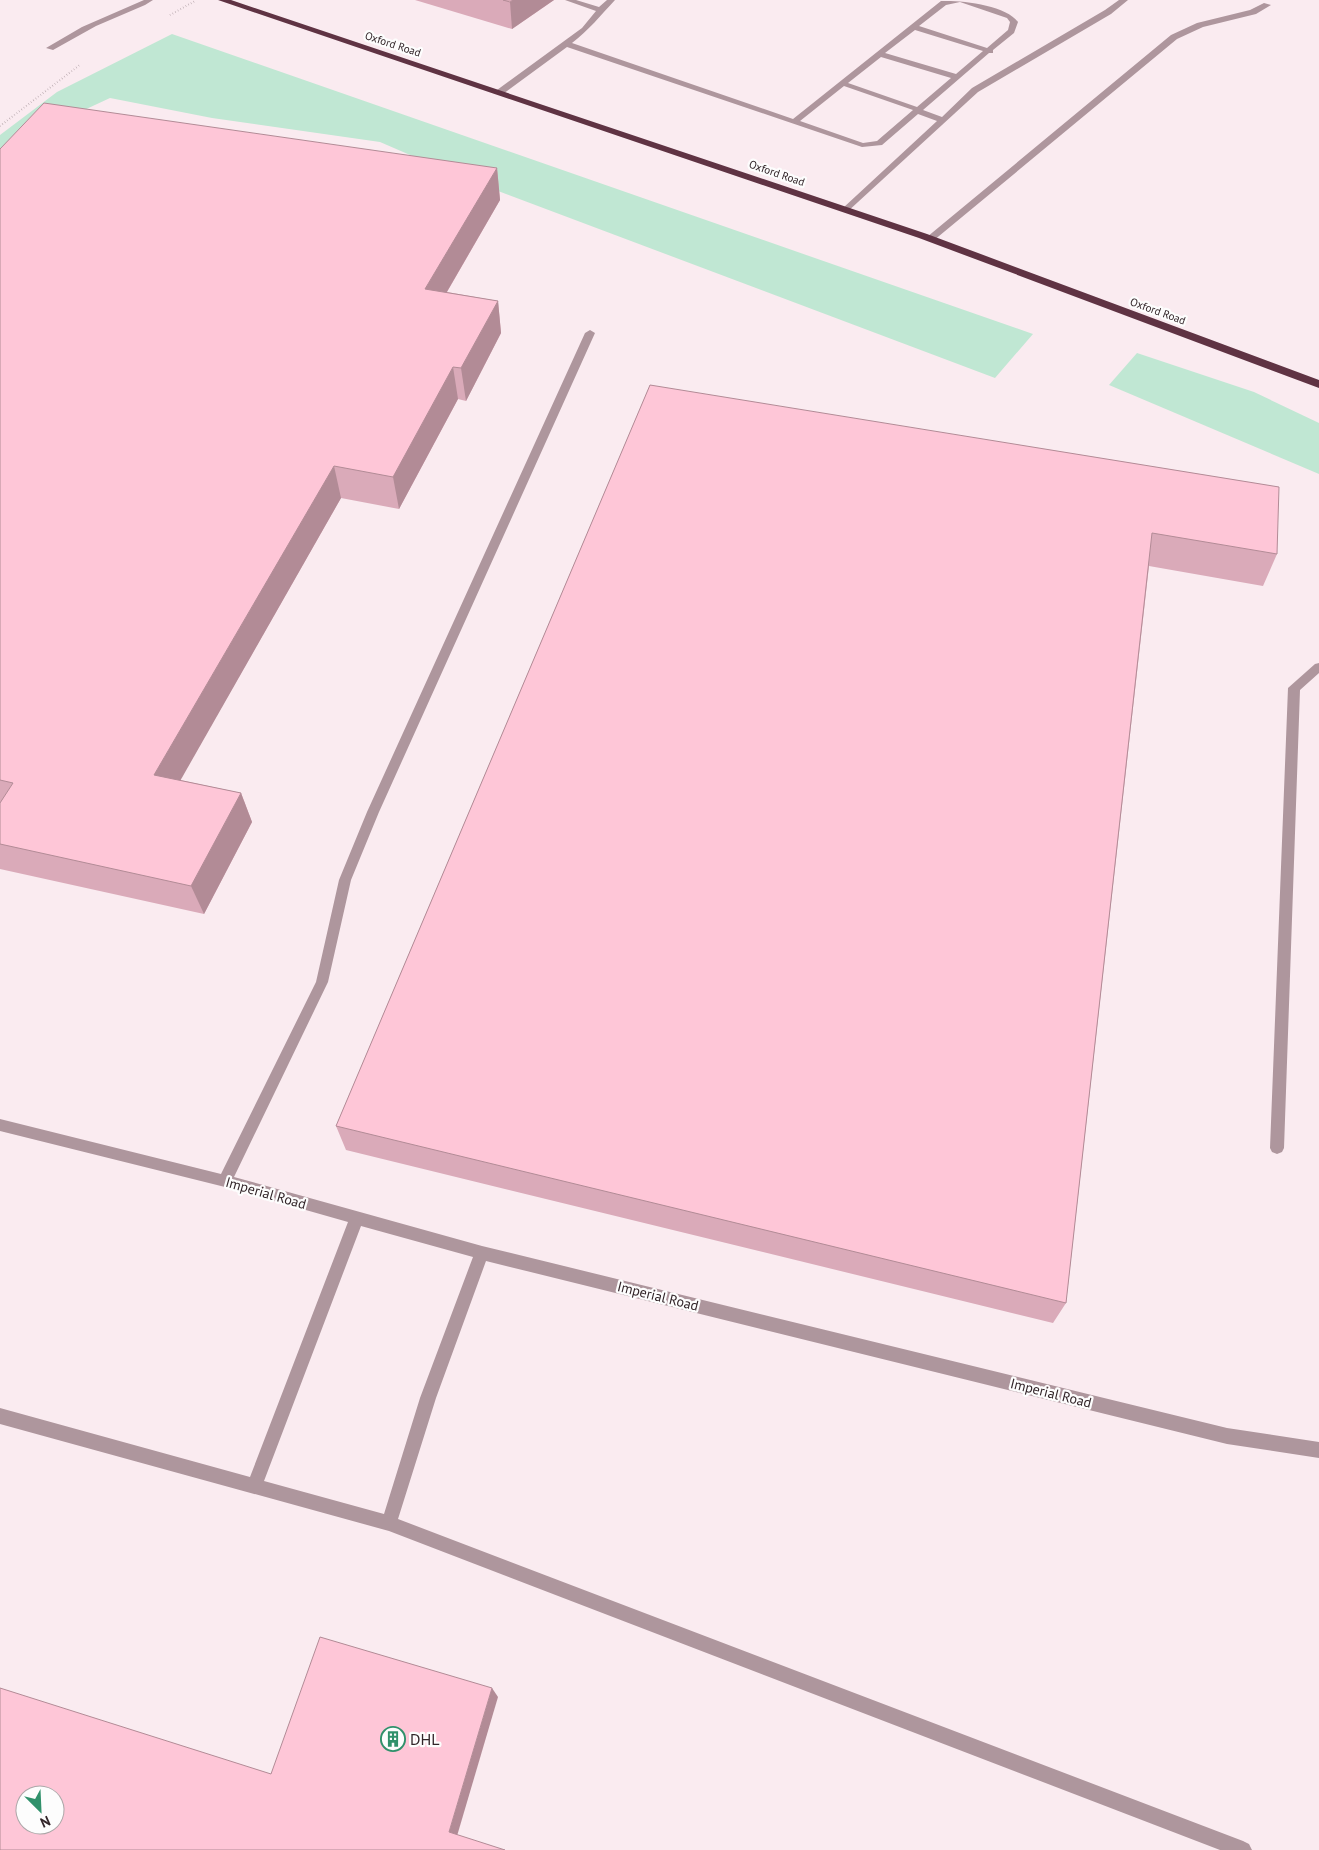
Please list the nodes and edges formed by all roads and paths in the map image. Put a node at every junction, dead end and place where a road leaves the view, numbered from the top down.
1 (150, 0) edge
2 (222, 0) edge
3 (569, 0) edge
4 (611, 0) edge
5 (960, 0) edge
6 (1124, 0) edge
7 (1267, 6) dead end
8 (600, 10) junction
9 (913, 27) junction
10 (566, 44) junction
11 (50, 48) dead end
12 (990, 50) junction
13 (879, 54) junction
14 (81, 64) dead end
15 (957, 77) junction
16 (842, 83) junction
17 (500, 92) junction
18 (918, 110) junction
19 (944, 120) junction
20 (794, 122) junction
21 (0, 126) edge
22 (846, 210) junction
23 (930, 239) junction
24 (590, 332) dead end
25 (1319, 384) edge
26 (1319, 667) edge
27 (0, 1125) edge
28 (1277, 1148) dead end
29 (225, 1181) junction
30 (358, 1218) junction
31 (482, 1253) junction
32 (0, 1416) edge
33 (1319, 1450) edge
34 (254, 1486) junction
35 (389, 1523) junction
36 (1243, 1850) edge

1 - 11 lane
2 - 17 highway, Oxford Road
3 - 8 lane
4 - 8 lane
5 - 9 lane
5 - 12 lane
6 - 19 lane
7 - 23 lane
8 - 10 lane
9 - 12 lane
9 - 13 lane
10 - 17 lane
10 - 20 lane
12 - 15 lane
13 - 15 lane
13 - 16 lane
14 - 21 path
15 - 18 lane
16 - 18 lane
16 - 20 lane
17 - 22 highway, Oxford Road
18 - 19 lane
18 - 20 lane
19 - 22 lane
22 - 23 highway, Oxford Road
23 - 25 highway, Oxford Road
24 - 29 lane
26 - 28 lane
27 - 29 lane, Imperial Road
29 - 30 lane, Imperial Road
30 - 31 lane, Imperial Road
30 - 34 lane
31 - 33 lane, Imperial Road
31 - 35 lane
32 - 34 lane
34 - 35 lane
35 - 36 lane

